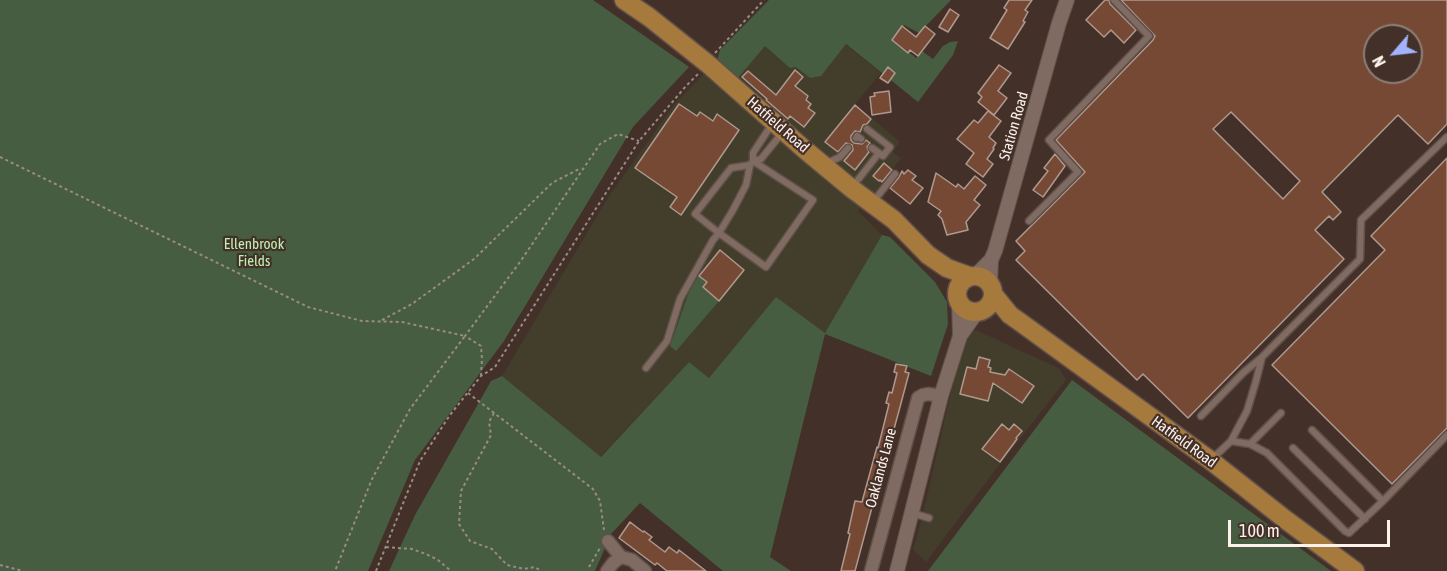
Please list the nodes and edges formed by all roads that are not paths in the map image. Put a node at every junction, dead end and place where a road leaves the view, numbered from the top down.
1 (624, 0) edge
2 (1066, 0) edge
3 (1114, 0) edge
4 (779, 126) junction
5 (867, 129) dead end
6 (1447, 137) edge
7 (848, 148) dead end
8 (873, 148) dead end
9 (879, 153) junction
10 (865, 157) dead end
11 (872, 162) junction
12 (752, 163) junction
13 (824, 165) junction
14 (859, 166) dead end
15 (865, 171) junction
16 (895, 174) dead end
17 (851, 188) junction
18 (872, 204) junction
19 (1029, 222) dead end
20 (719, 233) junction
21 (928, 255) junction
22 (982, 282) junction
23 (958, 299) junction
24 (979, 312) junction
25 (1010, 315) junction
26 (960, 336) junction
27 (1262, 357) junction
28 (646, 368) dead end
29 (941, 396) junction
30 (1281, 413) dead end
31 (1201, 416) dead end
32 (1312, 430) dead end
33 (1447, 435) edge
34 (1231, 441) junction
35 (1250, 444) junction
36 (1293, 448) dead end
37 (1210, 460) junction
38 (1383, 501) junction
39 (911, 513) junction
40 (928, 518) dead end
41 (1365, 519) junction
42 (607, 539) road end
43 (621, 558) junction
44 (607, 571) edge
45 (645, 571) edge
46 (870, 571) edge
47 (897, 571) edge
48 (1355, 571) edge

1 - 4 main road, Hatfield Road
2 - 22 street, Station Road
3 - 19 lane
4 - 12 lane
4 - 12 lane
4 - 13 main road, Hatfield Road
5 - 9 lane
6 - 27 lane
7 - 13 lane
8 - 9 lane
9 - 11 lane
10 - 11 lane
11 - 15 lane
12 - 20 lane
12 - 20 lane
12 - 20 lane
13 - 17 main road, Hatfield Road
14 - 15 lane
15 - 17 lane
16 - 18 lane
17 - 18 main road, Hatfield Road
18 - 21 main road, Hatfield Road
20 - 28 lane
21 - 22 main road, Hatfield Road
21 - 23 main road, Hatfield Road
22 - 23 main road
22 - 24 main road
22 - 25 main road, Hatfield Road
23 - 24 main road
23 - 26 street
24 - 25 main road, Hatfield Road
24 - 26 street
25 - 37 main road, Hatfield Road
26 - 29 street
27 - 31 lane
27 - 34 lane
29 - 39 street
29 - 46 street, Oaklands Lane
30 - 35 lane
32 - 38 lane
33 - 38 lane
34 - 35 lane
34 - 37 lane
35 - 41 lane
36 - 41 lane
37 - 48 main road, Hatfield Road
38 - 41 lane
39 - 40 lane
39 - 47 street
42 - 43 street
43 - 44 street
43 - 45 street

